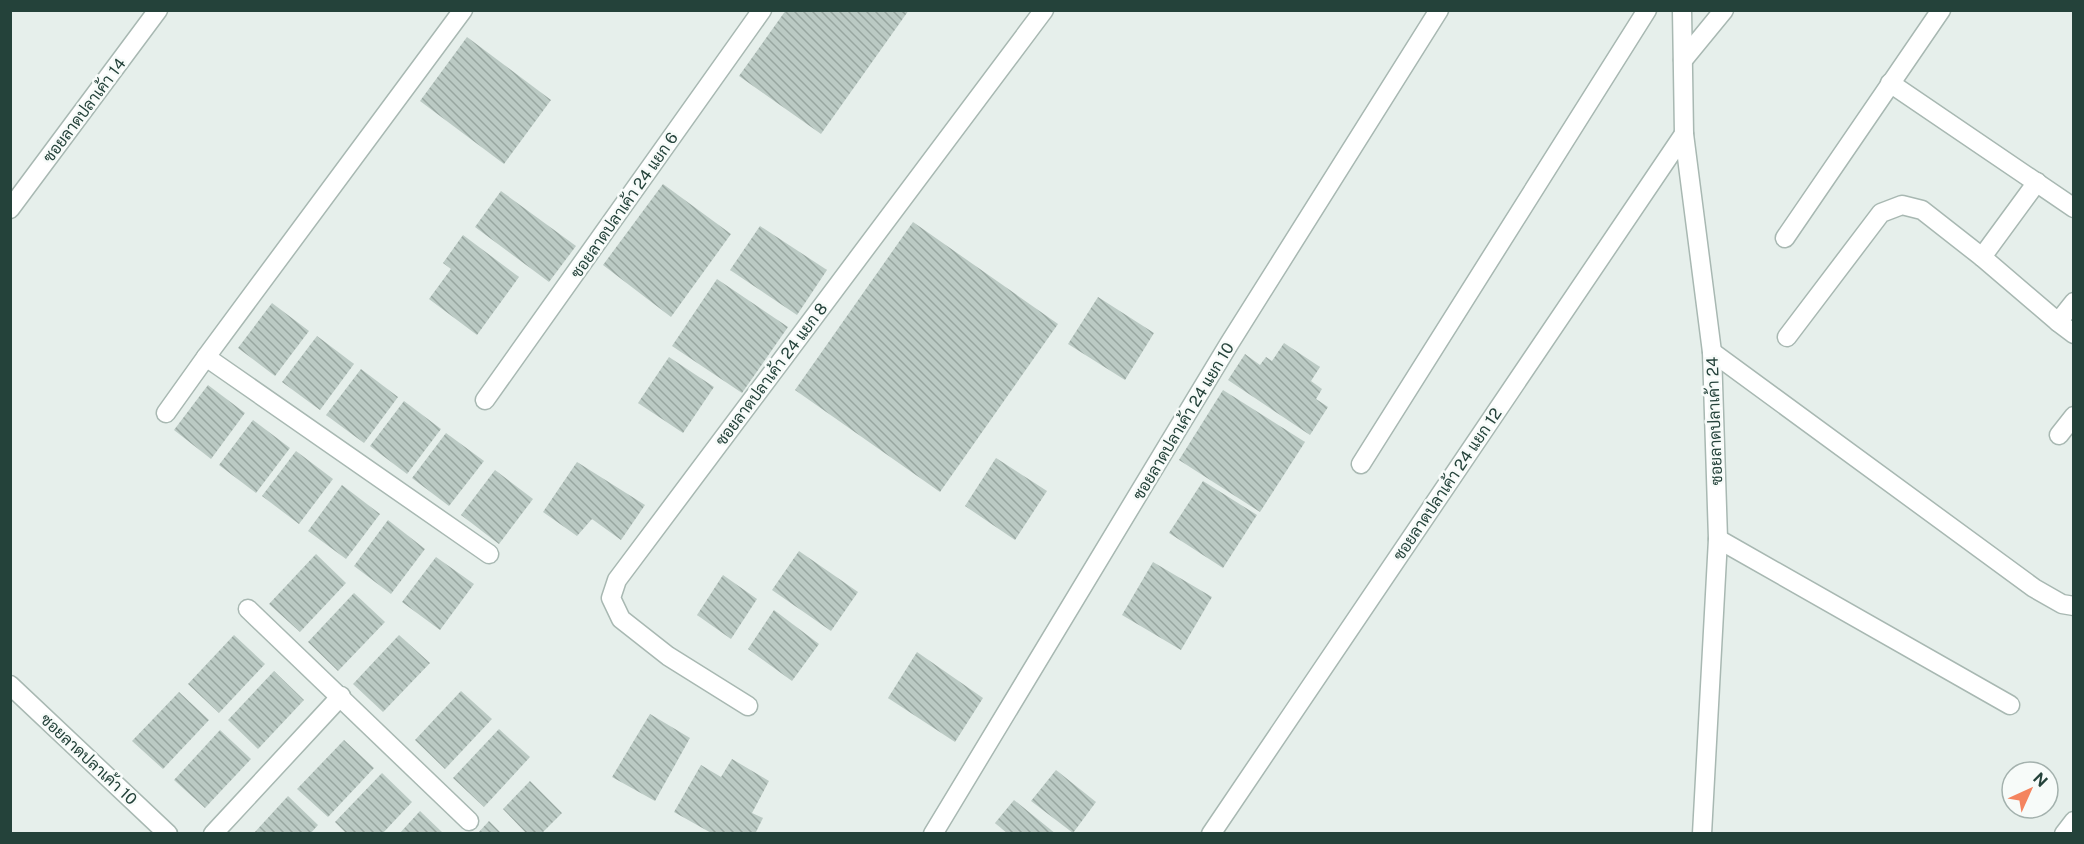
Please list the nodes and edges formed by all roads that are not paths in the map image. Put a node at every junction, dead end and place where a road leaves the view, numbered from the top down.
1 (158, 10) edge
2 (463, 10) edge
3 (762, 10) edge
4 (1044, 10) edge
5 (1438, 10) edge
6 (1647, 10) edge
7 (1682, 10) edge
8 (1724, 10) edge
9 (1941, 10) edge
10 (1683, 60) junction
11 (1890, 83) junction
12 (1684, 134) junction
13 (2037, 182) junction
14 (2073, 208) edge
15 (10, 209) edge
16 (1785, 238) dead end
17 (1982, 257) junction
18 (2073, 302) edge
19 (2058, 322) junction
20 (2073, 334) edge
21 (1787, 337) dead end
22 (1712, 352) junction
23 (206, 357) junction
24 (485, 400) dead end
25 (166, 413) dead end
26 (2073, 416) edge
27 (2059, 435) dead end
28 (1362, 464) dead end
29 (1718, 538) junction
30 (489, 554) dead end
31 (2073, 606) edge
32 (248, 609) dead end
33 (10, 685) edge
34 (341, 696) junction
35 (2010, 705) dead end
36 (748, 706) dead end
37 (469, 820) dead end
38 (2073, 821) edge
39 (168, 834) edge
40 (213, 834) edge
41 (933, 834) edge
42 (1211, 834) edge
43 (1702, 834) edge
44 (2064, 834) edge

1 - 15 street, ซอยลาดปลาเค้า 14
2 - 23 street
3 - 24 street, ซอยลาดปลาเค้า 24 แยก 6
4 - 36 street, ซอยลาดปลาเค้า 24 แยก 8
5 - 41 street, ซอยลาดปลาเค้า 24 แยก 10
6 - 28 street
7 - 10 street, ซอยลาดปลาเค้า 24
8 - 10 street
9 - 11 street
10 - 12 street, ซอยลาดปลาเค้า 24
11 - 13 street
11 - 16 street
12 - 22 street, ซอยลาดปลาเค้า 24
12 - 42 street, ซอยลาดปลาเค้า 24 แยก 12
13 - 14 street
13 - 17 street
17 - 19 street
17 - 21 street
18 - 19 street
19 - 20 street
22 - 29 street, ซอยลาดปลาเค้า 24
22 - 31 street
23 - 25 street
23 - 30 street
26 - 27 street
29 - 35 street
29 - 43 street, ซอยลาดปลาเค้า 24
32 - 34 street
33 - 39 street, ซอยลาดปลาเค้า 10
34 - 37 street
34 - 40 street
38 - 44 street

